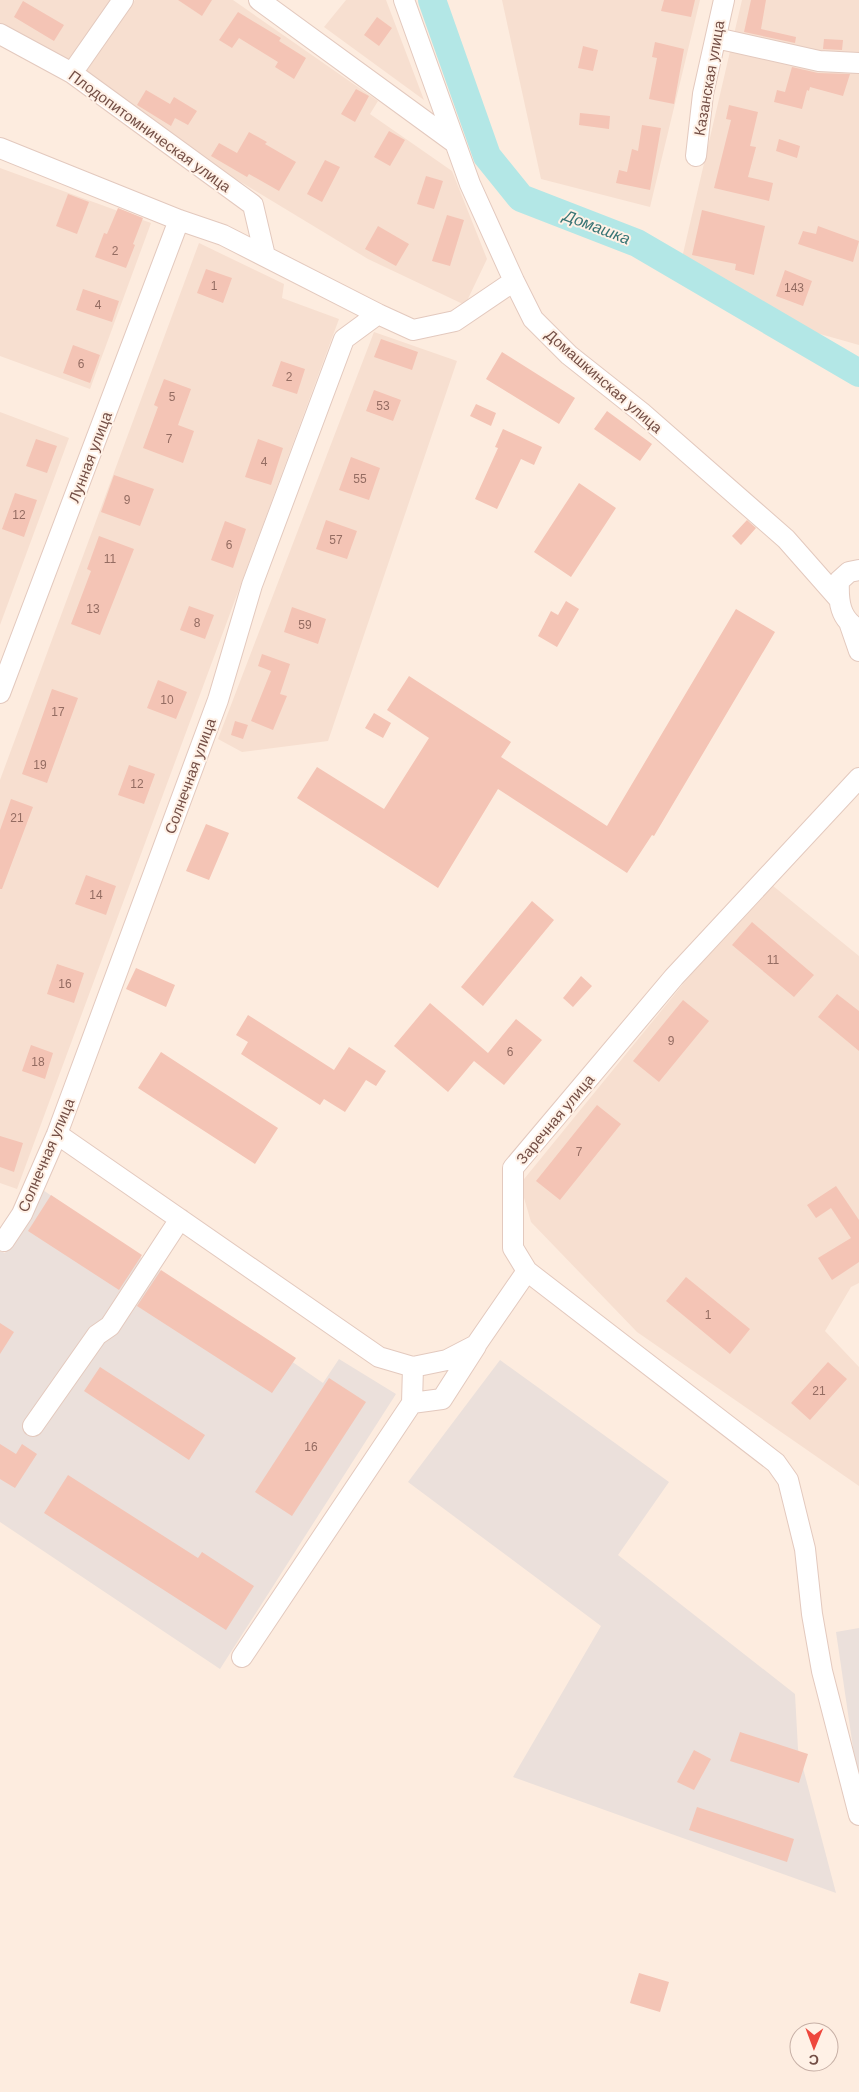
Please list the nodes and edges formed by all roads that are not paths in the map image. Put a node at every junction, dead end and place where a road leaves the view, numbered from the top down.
1 (123, 0) edge
2 (259, 0) edge
3 (404, 0) edge
4 (724, 0) edge
5 (716, 38) junction
6 (2, 40) edge
7 (859, 63) edge
8 (72, 73) junction
9 (455, 143) junction
10 (0, 148) edge
11 (696, 156) dead end
12 (179, 220) junction
13 (265, 256) junction
14 (514, 282) junction
15 (378, 314) junction
16 (859, 570) edge
17 (838, 598) junction
18 (854, 627) edge
19 (859, 651) edge
20 (0, 693) edge
21 (859, 778) edge
22 (57, 1134) junction
23 (180, 1219) junction
24 (0, 1239) edge
25 (527, 1271) junction
26 (476, 1345) junction
27 (413, 1367) junction
28 (412, 1403) junction
29 (33, 1426) dead end
30 (242, 1657) dead end
31 (859, 1815) edge

1 - 8 street
2 - 9 street
3 - 9 street, Домашкинская улица
4 - 5 street, Казанская улица
5 - 7 street
5 - 11 street, Казанская улица
6 - 8 street, Плодопитомническая улица
8 - 13 street, Плодопитомническая улица
9 - 14 street, Домашкинская улица
10 - 12 street
12 - 13 street
12 - 20 street, Лунная улица
13 - 15 street
14 - 15 street
14 - 17 street, Домашкинская улица
15 - 22 street, Солнечная улица
16 - 17 street
17 - 18 street, Домашкинская улица
18 - 19 street
21 - 25 street, Заречная улица
22 - 23 street
22 - 24 street, Солнечная улица
23 - 27 street
23 - 29 street
25 - 26 street
25 - 31 street, Заречная улица
26 - 27 street
26 - 28 street
27 - 28 street
28 - 30 street

